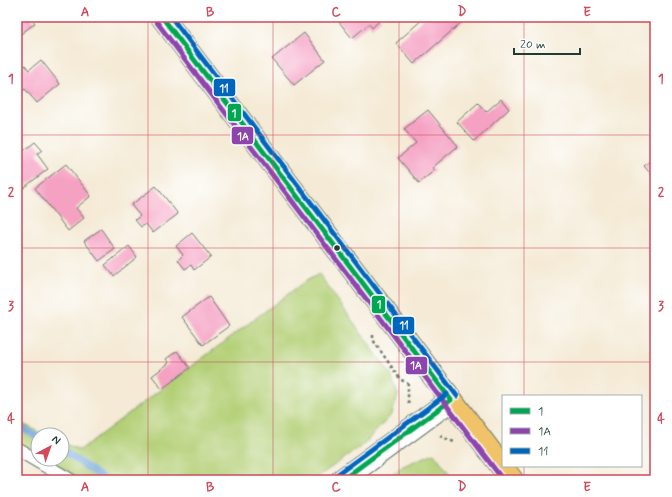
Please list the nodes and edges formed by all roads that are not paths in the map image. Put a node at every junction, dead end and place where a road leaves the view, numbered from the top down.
1 (162, 17) edge
2 (451, 400) junction
3 (17, 449) edge
4 (502, 467) edge
5 (502, 467) edge
6 (70, 480) edge
7 (342, 480) edge
8 (512, 480) edge

1 - 2 main road
2 - 5 main road
2 - 7 street
3 - 6 lane
4 - 8 main road

